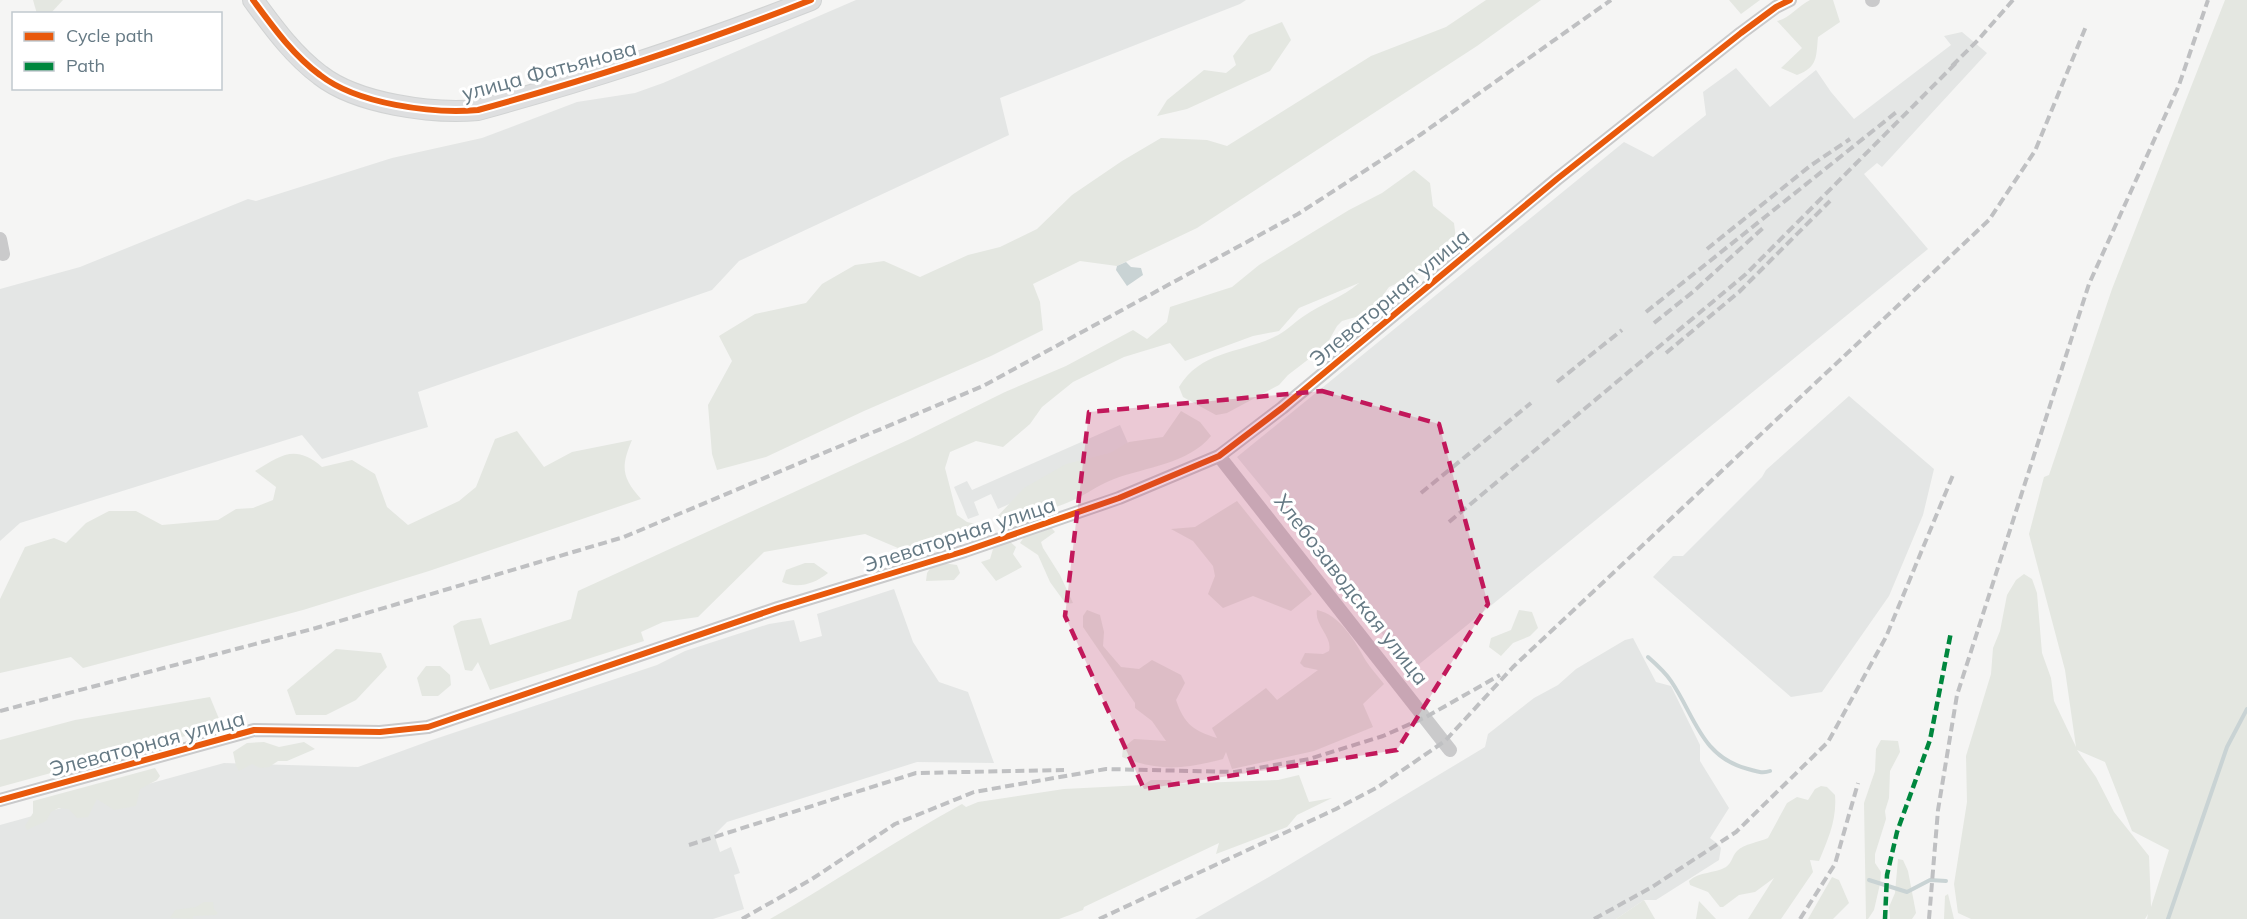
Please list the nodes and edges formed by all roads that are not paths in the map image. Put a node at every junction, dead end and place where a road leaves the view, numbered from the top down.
1 (253, 0) edge
2 (811, 0) edge
3 (1790, 0) edge
4 (0, 239) edge
5 (3, 254) dead end
6 (1219, 456) junction
7 (1450, 750) dead end
8 (0, 800) edge

1 - 2 street, улица Фатьянова
3 - 6 street, Элеваторная улица
4 - 5 street
6 - 7 street, Хлебозаводская улица
6 - 8 street, Элеваторная улица

